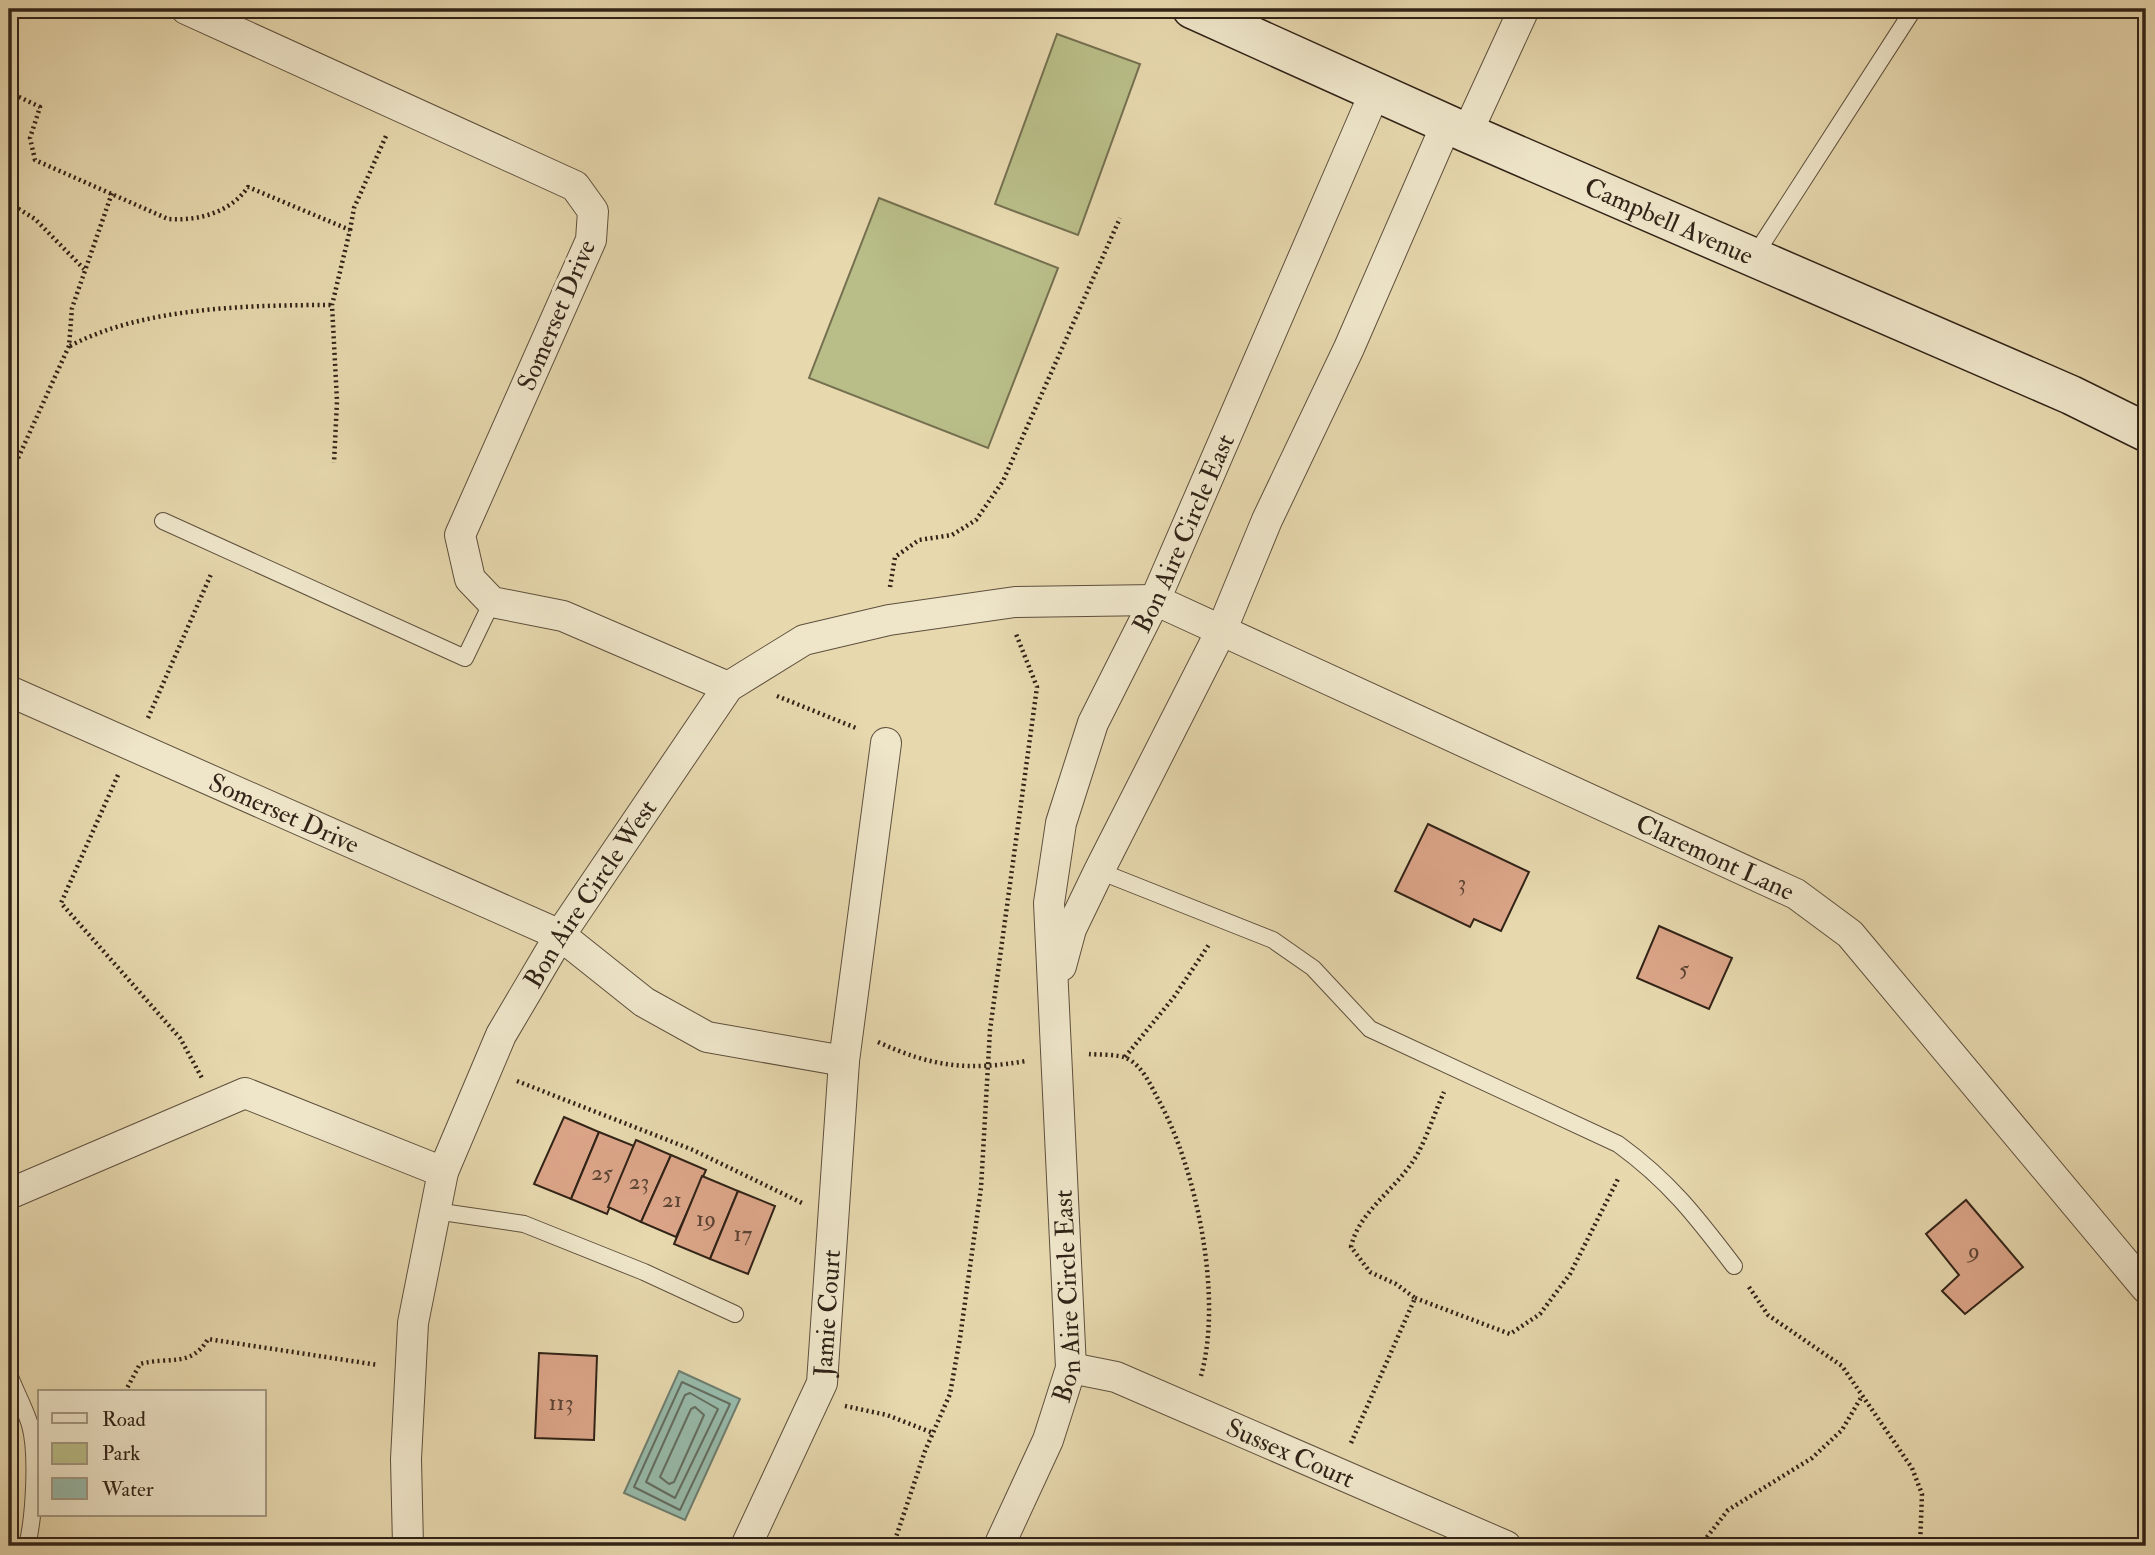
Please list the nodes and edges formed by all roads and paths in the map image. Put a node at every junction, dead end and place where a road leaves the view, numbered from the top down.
1 (186, 9) edge
2 (1192, 9) edge
3 (1524, 9) edge
4 (1913, 10) edge
5 (9, 92) edge
6 (1375, 92) junction
7 (399, 107) junction
8 (1457, 128) junction
9 (112, 193) junction
10 (9, 203) edge
11 (1120, 218) dead end
12 (351, 230) junction
13 (1753, 258) junction
14 (85, 269) junction
15 (332, 305) junction
16 (69, 346) junction
17 (2146, 432) edge
18 (334, 463) dead end
19 (9, 478) edge
20 (163, 521) dead end
21 (222, 549) junction
22 (1154, 600) junction
23 (492, 602) junction
24 (990, 605) junction
25 (889, 620) junction
26 (1222, 629) junction
27 (728, 687) junction
28 (9, 691) edge
29 (886, 743) joint
30 (131, 745) junction
31 (1099, 871) junction
32 (1223, 919) junction
33 (561, 935) junction
34 (1054, 990) junction
35 (848, 1028) junction
36 (1057, 1051) junction
37 (1125, 1057) junction
38 (844, 1061) junction
39 (987, 1068) junction
40 (487, 1069) junction
41 (1453, 1069) junction
42 (217, 1105) junction
43 (1622, 1171) dead end
44 (443, 1172) junction
45 (9, 1194) edge
46 (435, 1211) junction
47 (833, 1218) junction
48 (1734, 1266) joint
49 (2146, 1288) edge
50 (1415, 1298) junction
51 (734, 1314) dead end
52 (411, 1368) junction
53 (1071, 1368) junction
54 (9, 1374) edge
55 (126, 1390) edge
56 (1862, 1396) junction
57 (813, 1402) junction
58 (1191, 1410) junction
59 (933, 1433) junction
60 (1339, 1473) junction
61 (27, 1546) edge
62 (408, 1546) edge
63 (746, 1546) edge
64 (893, 1546) edge
65 (999, 1546) edge
66 (1506, 1546) edge
67 (1700, 1546) edge
68 (1920, 1546) edge

1 - 7 street, Somerset Drive
2 - 6 street, Campbell Avenue
3 - 8 street, Bon Aire Circle East
4 - 13 lane
5 - 9 path
6 - 8 street, Campbell Avenue
6 - 22 street, Bon Aire Circle East
7 - 12 path
7 - 23 street, Somerset Drive
8 - 13 street, Campbell Avenue
8 - 26 street, Bon Aire Circle East
9 - 12 path
9 - 14 path
10 - 14 path
11 - 25 path
12 - 15 path
13 - 17 street, Campbell Avenue
14 - 16 path
15 - 16 path
15 - 18 path
16 - 19 path
20 - 21 lane
21 - 23 lane
21 - 30 path
22 - 24 street, Bon Aire Circle West
22 - 26 street, Claremont Lane
22 - 34 street, Bon Aire Circle East
23 - 27 street
24 - 25 street, Bon Aire Circle West
24 - 39 path
25 - 27 street, Bon Aire Circle West
26 - 31 street, Bon Aire Circle East
26 - 49 street, Claremont Lane
27 - 29 path
27 - 33 street, Bon Aire Circle West
28 - 30 street, Somerset Drive
29 - 35 street, Jamie Court
30 - 33 street, Somerset Drive
30 - 42 path
31 - 32 lane
31 - 34 street, Bon Aire Circle East
32 - 37 path
32 - 41 lane
33 - 38 street
33 - 40 street, Bon Aire Circle West
34 - 36 street, Bon Aire Circle East
35 - 38 street, Jamie Court
35 - 39 path
36 - 37 path
36 - 39 path
36 - 53 street, Bon Aire Circle East
37 - 58 path
38 - 47 street, Jamie Court
39 - 59 path
40 - 44 street, Bon Aire Circle West
40 - 47 path
41 - 48 lane
41 - 50 path
42 - 44 street
42 - 45 street
43 - 50 path
44 - 46 street, Bon Aire Circle West
46 - 51 lane
46 - 52 street, Bon Aire Circle West
47 - 57 street, Jamie Court
48 - 56 path
50 - 60 path
52 - 55 path
52 - 62 street, Bon Aire Circle West
53 - 58 street, Sussex Court
53 - 65 street, Bon Aire Circle East
54 - 61 lane
56 - 67 path
56 - 68 path
57 - 59 path
57 - 63 street, Jamie Court
58 - 60 street, Sussex Court
59 - 64 path
60 - 66 street, Sussex Court

